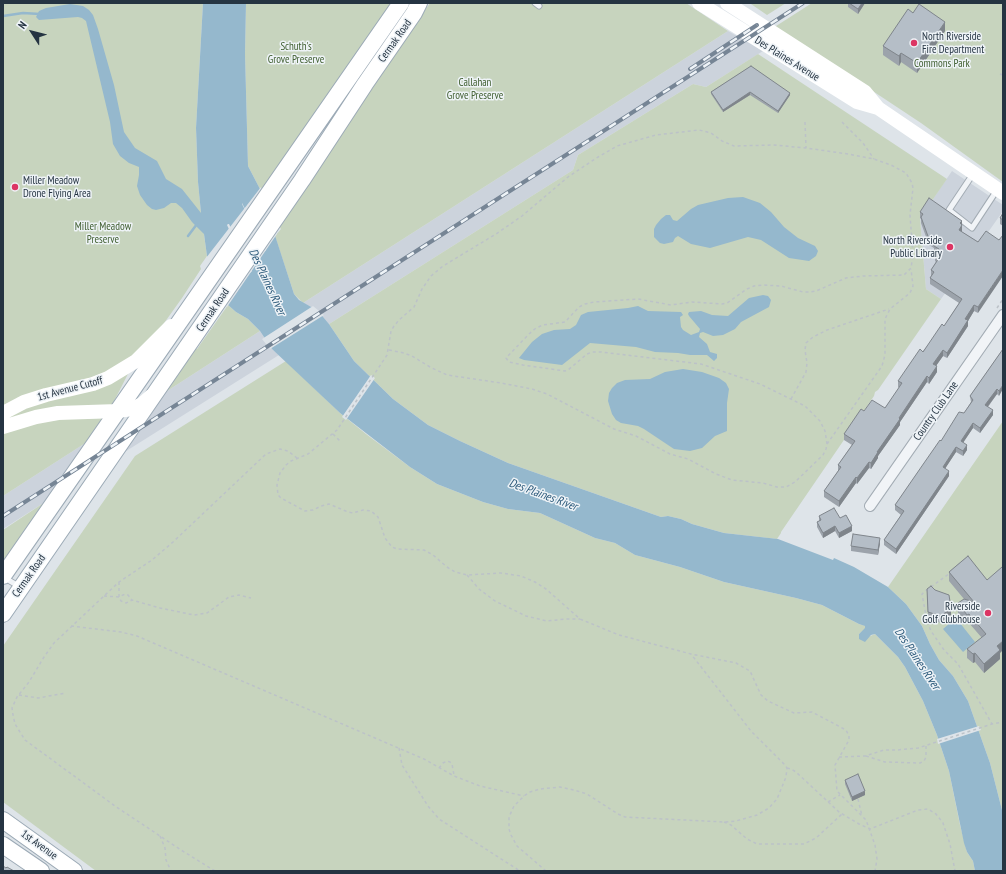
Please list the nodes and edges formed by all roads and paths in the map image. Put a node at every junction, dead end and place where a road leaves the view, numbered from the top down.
1 (402, 3) edge
2 (419, 3) edge
3 (698, 3) edge
4 (732, 4) edge
5 (724, 20) junction
6 (1000, 74) dead end
7 (1003, 75) edge
8 (878, 108) junction
9 (805, 122) dead end
10 (842, 122) dead end
11 (806, 148) junction
12 (874, 159) junction
13 (974, 173) junction
14 (1000, 191) edge
15 (911, 268) junction
16 (890, 309) junction
17 (186, 312) junction
18 (1003, 315) edge
19 (389, 350) junction
20 (158, 391) junction
21 (791, 399) junction
22 (118, 411) junction
23 (3, 412) edge
24 (3, 427) edge
25 (333, 434) junction
26 (340, 441) dead end
27 (827, 444) junction
28 (298, 458) junction
29 (870, 506) dead end
30 (955, 569) edge
31 (467, 575) junction
32 (3, 576) edge
33 (119, 582) junction
34 (21, 588) junction
35 (104, 596) junction
36 (119, 597) junction
37 (251, 598) dead end
38 (132, 600) junction
39 (3, 614) edge
40 (580, 619) junction
41 (71, 626) junction
42 (691, 654) junction
43 (66, 693) dead end
44 (18, 695) junction
45 (1003, 722) edge
46 (992, 724) junction
47 (926, 746) junction
48 (399, 748) junction
49 (865, 756) junction
50 (839, 757) junction
51 (439, 768) junction
52 (787, 768) junction
53 (454, 776) junction
54 (840, 795) junction
55 (524, 796) junction
56 (858, 799) edge
57 (828, 802) junction
58 (842, 814) junction
59 (862, 817) junction
60 (3, 820) edge
61 (724, 822) junction
62 (870, 829) junction
63 (160, 834) junction
64 (3, 844) edge
65 (41, 871) edge
66 (74, 871) edge
67 (171, 871) edge
68 (215, 871) edge
69 (520, 871) edge
70 (546, 871) edge
71 (875, 871) edge
72 (955, 871) edge

1 - 17 main road, Cermak Road
2 - 20 main road, Cermak Road
3 - 5 main road, Des Plaines Avenue
4 - 5 street
4 - 8 main road, Des Plaines Avenue
5 - 8 main road, Des Plaines Avenue
6 - 7 path
8 - 13 main road, Des Plaines Avenue
9 - 11 path
10 - 12 path
11 - 12 path
11 - 19 path
12 - 15 path
13 - 14 main road, Des Plaines Avenue
13 - 14 lane
15 - 16 path
15 - 21 path
16 - 21 path
16 - 27 path
17 - 22 main road, Cermak Road
17 - 23 main road, 1st Avenue Cutoff
18 - 29 street, Country Club Lane
19 - 25 path
19 - 27 path
20 - 22 main road, 1st Avenue Cutoff
20 - 34 main road, Cermak Road
21 - 27 path
22 - 24 main road, 1st Avenue Cutoff
22 - 32 main road, Cermak Road
25 - 26 path
25 - 28 path
28 - 31 path
28 - 33 path
30 - 46 path
31 - 40 path
31 - 40 path
32 - 34 lane
33 - 35 path
33 - 36 path
34 - 39 main road, Cermak Road
35 - 36 path
35 - 41 path
36 - 38 path
36 - 38 path
37 - 38 path
40 - 42 path
41 - 44 path
41 - 48 path
42 - 50 path
42 - 52 path
43 - 44 path
44 - 63 path
45 - 46 path
46 - 47 path
47 - 49 path
47 - 49 path
48 - 51 path
48 - 69 path
49 - 50 path
50 - 54 path
51 - 53 path
51 - 53 path
52 - 57 path
52 - 61 path
53 - 55 path
54 - 57 path
54 - 59 path
55 - 61 path
55 - 70 path
56 - 59 path
57 - 58 path
58 - 61 path
58 - 62 path
59 - 62 path
60 - 66 main road, 1st Avenue
62 - 71 path
62 - 72 path
63 - 67 path
63 - 68 path
64 - 65 main road, 1st Avenue

